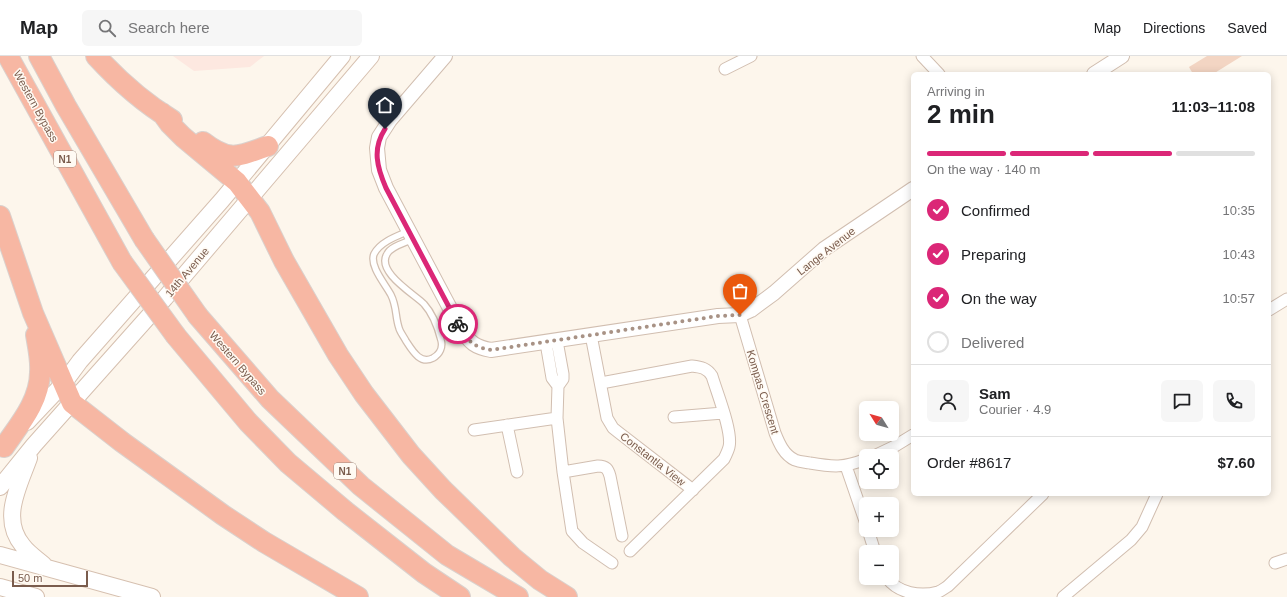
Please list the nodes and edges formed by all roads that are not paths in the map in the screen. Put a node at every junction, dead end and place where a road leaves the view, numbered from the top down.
1 (8, 56) edge
2 (39, 56) edge
3 (96, 56) edge
4 (342, 56) edge
5 (372, 56) edge
6 (445, 56) edge
7 (751, 56) edge
8 (922, 56) edge
9 (1122, 56) edge
10 (725, 69) dead end
11 (937, 72) edge
12 (1097, 72) edge
13 (162, 113) junction
14 (268, 146) junction
15 (237, 182) junction
16 (911, 190) edge
17 (250, 199) junction
18 (0, 216) edge
19 (411, 235) junction
20 (1287, 299) edge
21 (1271, 309) edge
22 (33, 313) junction
23 (740, 315) junction
24 (591, 335) junction
25 (552, 342) junction
26 (601, 383) junction
27 (63, 384) junction
28 (72, 403) junction
29 (723, 413) junction
30 (674, 417) dead end
31 (556, 418) junction
32 (507, 425) junction
33 (474, 430) dead end
34 (911, 436) edge
35 (34, 445) junction
36 (2, 449) edge
37 (889, 449) edge
38 (859, 461) edge
39 (846, 466) junction
40 (517, 472) dead end
41 (562, 472) junction
42 (0, 487) edge
43 (693, 490) junction
44 (1041, 496) edge
45 (1157, 498) edge
46 (859, 504) edge
47 (622, 536) dead end
48 (630, 550) dead end
49 (0, 555) edge
50 (1287, 559) edge
51 (1276, 562) dead end
52 (612, 563) dead end
53 (49, 569) junction
54 (894, 585) edge
55 (0, 587) edge
56 (36, 597) edge
57 (152, 597) edge
58 (358, 597) edge
59 (460, 597) edge
60 (518, 597) edge
61 (567, 597) edge
62 (1063, 597) edge

1 - 59 highway, Western Bypass / N1, bridge
2 - 60 highway, Western Bypass / N1, bridge
3 - 13 highway
4 - 14 main road, 14th Avenue
5 - 17 main road, 14th Avenue
6 - 19 street
7 - 10 street
8 - 11 street
9 - 12 street
13 - 14 highway
13 - 15 highway
14 - 15 main road, 14th Avenue
15 - 17 highway
15 - 27 main road, 14th Avenue
16 - 23 street, Lange Avenue
17 - 28 main road, 14th Avenue
17 - 61 highway
18 - 22 highway
19 - 19 lane
19 - 25 street
20 - 21 street
22 - 27 highway
22 - 36 highway
23 - 24 street
23 - 39 street, Kompas Crescent
24 - 25 street
24 - 26 street, Constantla View
25 - 31 street
26 - 29 street
26 - 43 street, Constantla View
27 - 28 highway
27 - 36 main road, 14th Avenue
28 - 35 main road, 14th Avenue
28 - 58 highway
29 - 30 street
29 - 43 street
31 - 32 street
31 - 41 street
32 - 33 street
32 - 40 street
34 - 37 street
35 - 42 main road, 14th Avenue
35 - 53 main road
38 - 39 street, Kompas Crescent
39 - 46 street
41 - 47 street
41 - 52 street
43 - 48 street
44 - 54 street
45 - 62 street
49 - 53 main road
50 - 51 street
53 - 57 main road
55 - 56 main road

